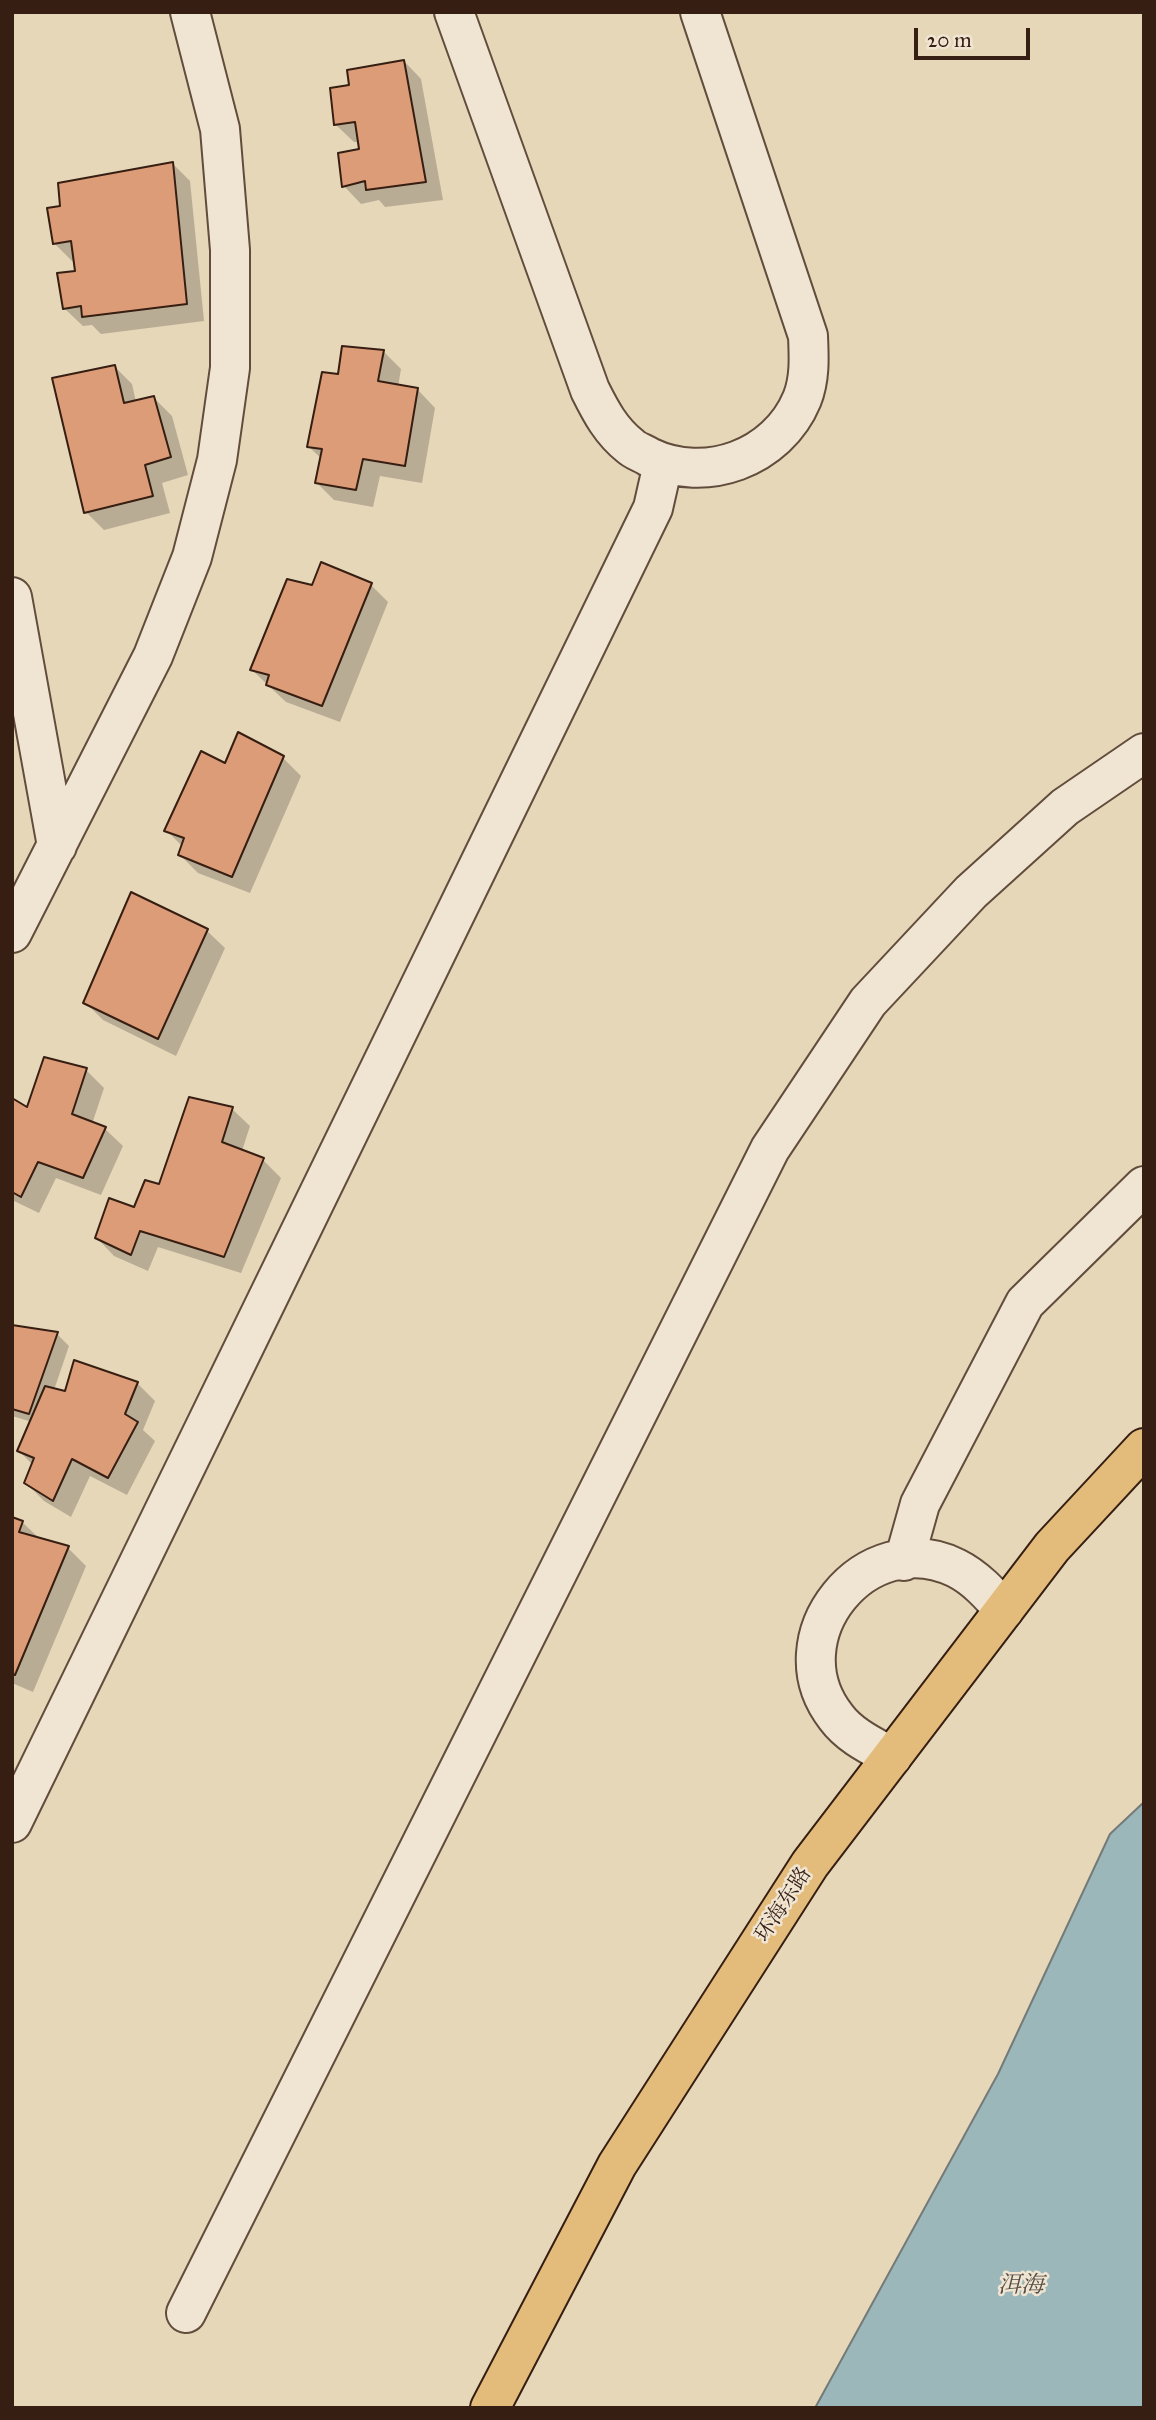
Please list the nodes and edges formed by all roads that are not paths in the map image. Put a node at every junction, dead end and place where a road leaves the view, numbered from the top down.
1 (190, 12) edge
2 (454, 12) edge
3 (700, 12) edge
4 (663, 464) junction
5 (12, 597) edge
6 (1144, 753) edge
7 (57, 846) junction
8 (12, 933) edge
9 (1144, 1186) edge
10 (1144, 1448) edge
11 (904, 1560) junction
12 (1004, 1610) junction
13 (892, 1757) junction
14 (12, 1823) edge
15 (186, 2313) dead end
16 (489, 2408) edge

1 - 7 street
2 - 4 street
3 - 4 street
4 - 14 street
5 - 7 street
6 - 15 street
7 - 8 street
9 - 11 street
10 - 12 highway, 环海东路
11 - 12 street
11 - 13 street
12 - 13 highway, 环海东路
13 - 16 highway, 环海东路

